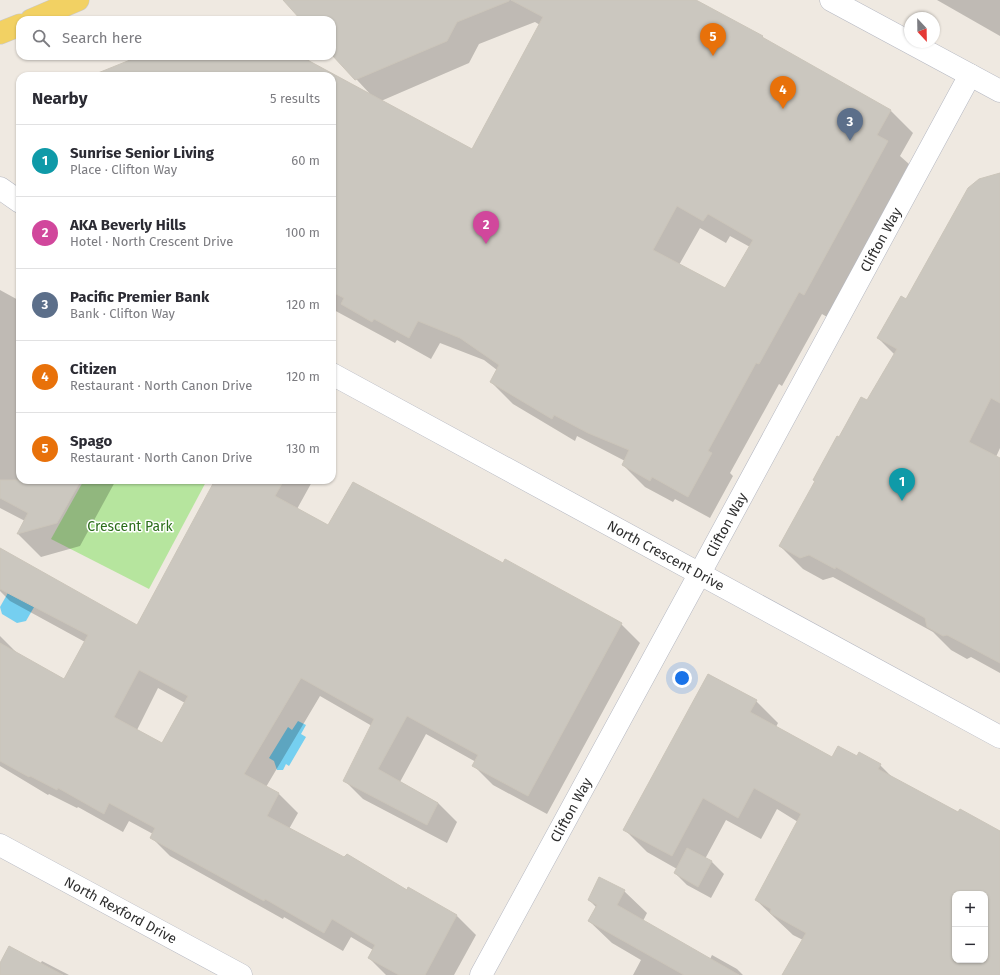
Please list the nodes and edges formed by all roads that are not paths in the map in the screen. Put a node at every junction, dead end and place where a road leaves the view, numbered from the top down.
1 (78, 0) edge
2 (831, 0) edge
3 (40, 16) edge
4 (16, 27) edge
5 (0, 33) edge
6 (970, 75) junction
7 (1000, 91) edge
8 (0, 188) edge
9 (16, 199) edge
10 (336, 376) edge
11 (700, 573) junction
12 (1000, 737) edge
13 (0, 845) edge
14 (241, 975) edge
15 (482, 975) edge

1 - 3 main road
2 - 6 street
4 - 5 main road
6 - 7 street
6 - 11 street, Clifton Way
8 - 9 street
10 - 11 street, North Crescent Drive
11 - 12 street, North Crescent Drive
11 - 15 street, Clifton Way
13 - 14 street, North Rexford Drive

